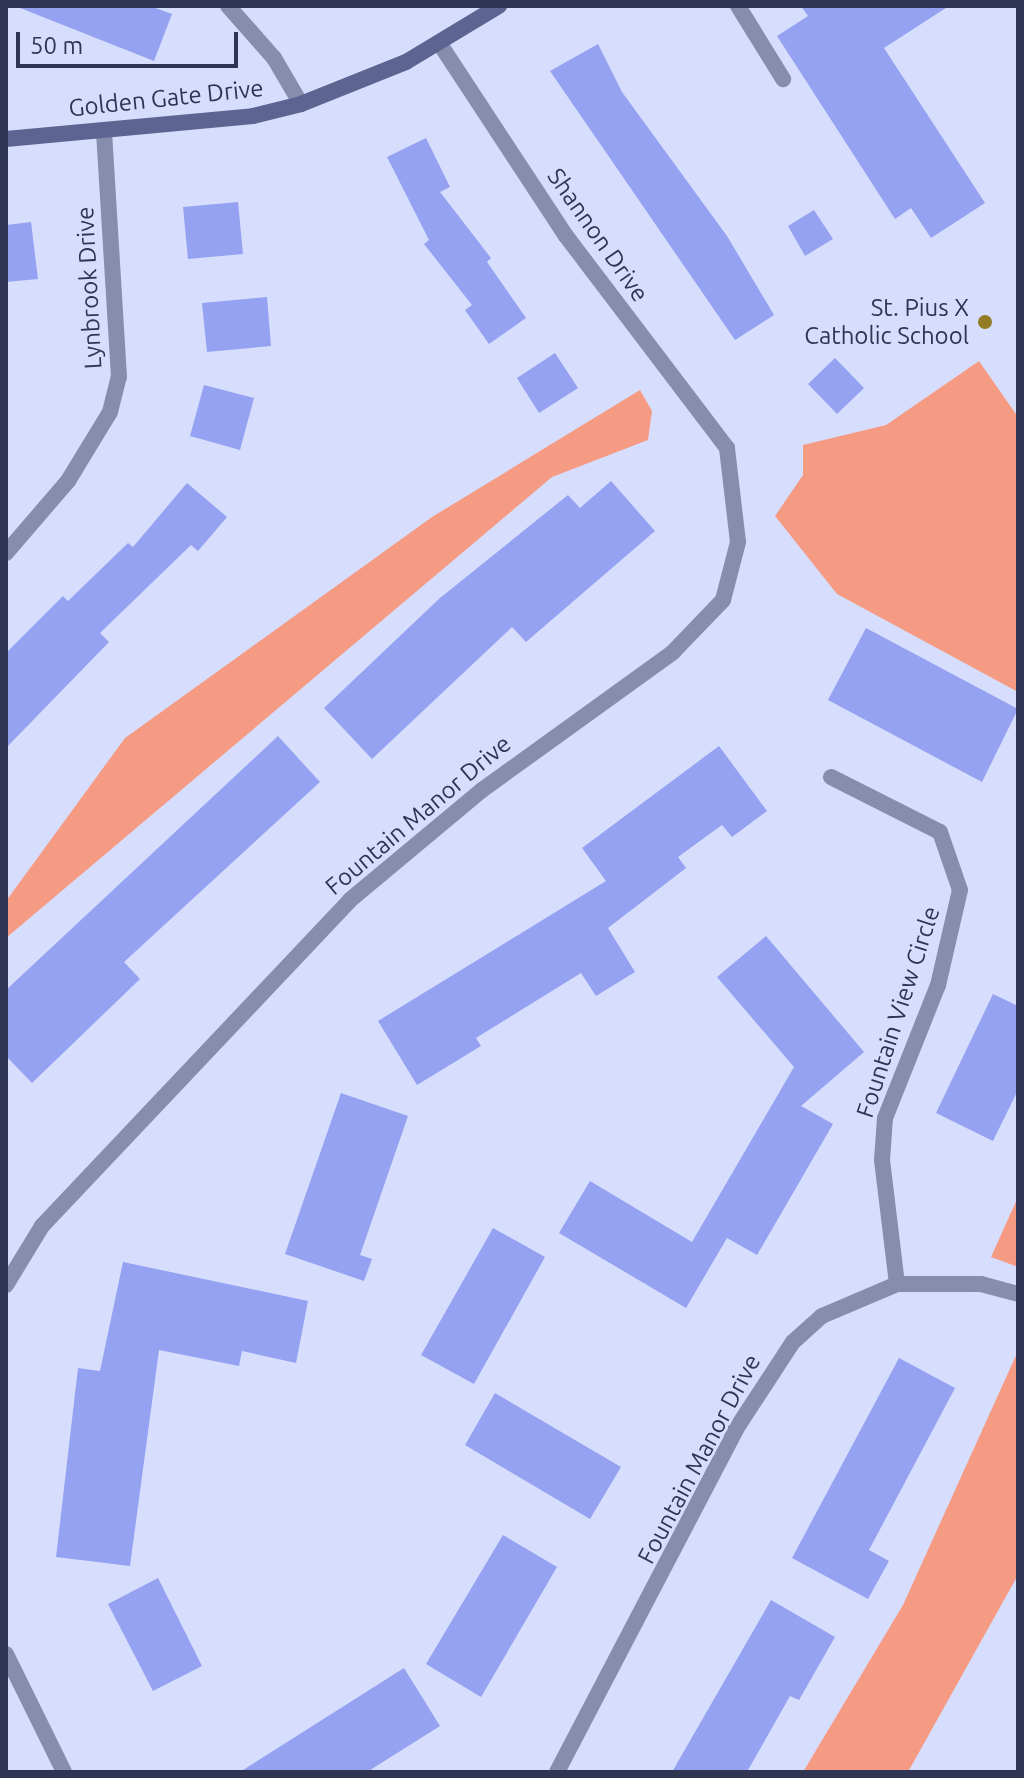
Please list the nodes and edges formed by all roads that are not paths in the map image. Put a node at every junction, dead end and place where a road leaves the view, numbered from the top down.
1 (228, 6) edge
2 (499, 6) edge
3 (738, 6) edge
4 (439, 43) junction
5 (783, 79) dead end
6 (301, 104) junction
7 (104, 130) junction
8 (6, 139) edge
9 (727, 448) joint
10 (6, 553) edge
11 (831, 777) dead end
12 (897, 1284) junction
13 (6, 1285) edge
14 (1018, 1294) edge
15 (6, 1654) edge
16 (64, 1772) edge
17 (557, 1772) edge

1 - 6 street
2 - 4 street, Golden Gate Drive
3 - 5 street
4 - 6 street, Golden Gate Drive
4 - 9 street, Shannon Drive
6 - 7 street, Golden Gate Drive
7 - 8 street, Golden Gate Drive
7 - 10 street, Lynbrook Drive
9 - 13 street, Fountain Manor Drive
11 - 12 street, Fountain View Circle
12 - 14 street, Fountain Manor Drive
12 - 17 street, Fountain Manor Drive
15 - 16 street

